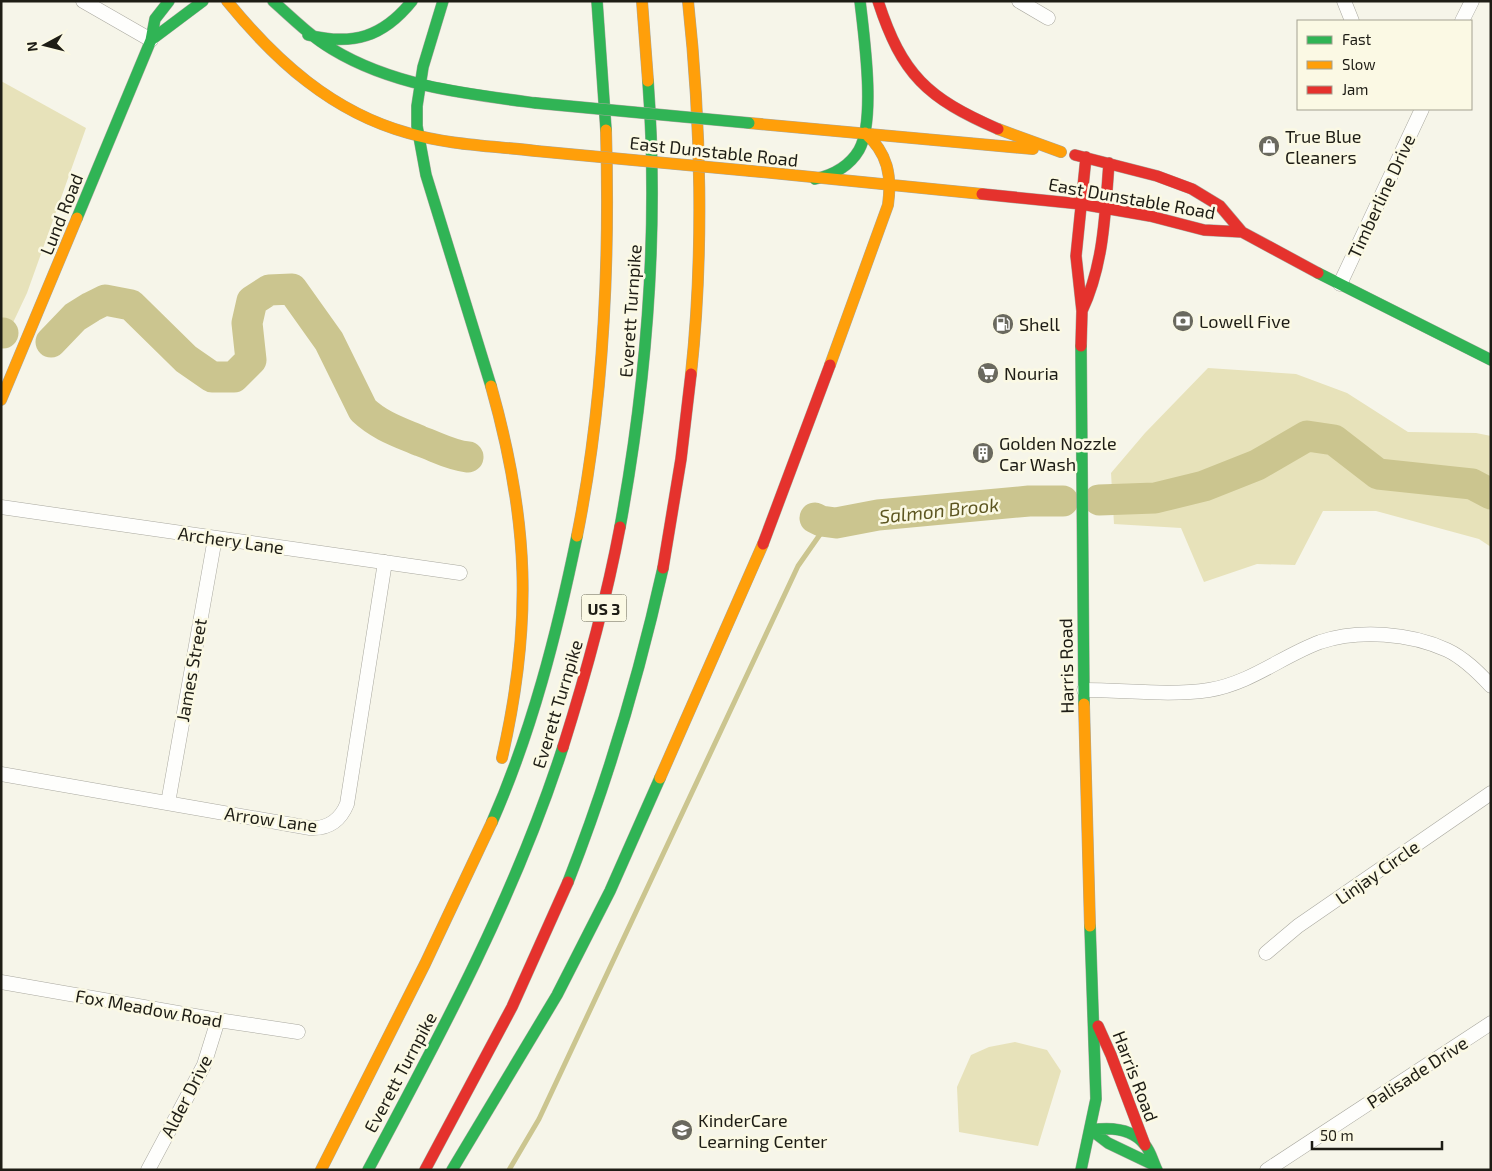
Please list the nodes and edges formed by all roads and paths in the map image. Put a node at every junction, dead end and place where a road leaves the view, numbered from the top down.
1 (83, 1) edge
2 (169, 1) edge
3 (203, 1) edge
4 (227, 1) edge
5 (273, 1) edge
6 (412, 1) edge
7 (443, 1) edge
8 (597, 1) edge
9 (642, 1) edge
10 (688, 1) edge
11 (860, 1) edge
12 (878, 1) edge
13 (1019, 1) edge
14 (1344, 1) edge
15 (1472, 1) edge
16 (1048, 18) dead end
17 (1352, 20) edge
18 (1462, 20) edge
19 (308, 35) junction
20 (151, 40) junction
21 (417, 84) junction
22 (1422, 110) edge
23 (865, 133) junction
24 (418, 135) junction
25 (1061, 152) junction
26 (1086, 157) junction
27 (1109, 163) junction
28 (815, 179) junction
29 (890, 186) junction
30 (1080, 204) junction
31 (1105, 208) junction
32 (1242, 232) junction
33 (1340, 284) junction
34 (1082, 311) junction
35 (1491, 360) edge
36 (1, 400) edge
37 (1, 507) edge
38 (214, 538) junction
39 (385, 562) junction
40 (460, 572) dead end
41 (1491, 686) edge
42 (1084, 690) junction
43 (500, 766) dead end
44 (1, 774) edge
45 (496, 783) dead end
46 (1491, 793) edge
47 (168, 803) junction
48 (440, 935) junction
49 (1266, 953) dead end
50 (1, 982) edge
51 (218, 1020) junction
52 (1095, 1020) junction
53 (1487, 1026) edge
54 (298, 1032) dead end
55 (1491, 1041) edge
56 (1091, 1130) junction
57 (1145, 1145) junction
58 (1156, 1168) edge
59 (148, 1170) edge
60 (321, 1170) edge
61 (368, 1170) edge
62 (425, 1170) edge
63 (452, 1170) edge
64 (1081, 1170) edge
65 (1267, 1170) edge

1 - 20 street
2 - 20 main road, Lund Road
3 - 20 main road
4 - 24 main road, East Dunstable Road
5 - 19 main road, East Dunstable Road
6 - 19 main road
7 - 21 main road
8 - 48 main road
9 - 61 main road, Everett Turnpike / US 3
10 - 62 main road, US 3
11 - 23 main road
12 - 25 main road
13 - 16 street
14 - 17 street
15 - 18 street
19 - 21 main road, East Dunstable Road
20 - 36 main road, Lund Road
21 - 23 main road, East Dunstable Road, bridge
21 - 24 main road
22 - 33 street, Timberline Drive
23 - 25 main road, East Dunstable Road
23 - 28 main road
23 - 29 main road
24 - 28 main road, East Dunstable Road, bridge
24 - 43 main road
25 - 26 main road, East Dunstable Road
26 - 27 main road, East Dunstable Road
26 - 30 main road, Harris Road
27 - 31 main road, Harris Road
27 - 32 main road, East Dunstable Road
28 - 29 main road, East Dunstable Road
29 - 30 main road, East Dunstable Road
29 - 63 main road
30 - 31 main road, East Dunstable Road
30 - 34 main road, Harris Road
31 - 32 main road, East Dunstable Road
31 - 34 main road, Harris Road
32 - 33 main road, East Dunstable Road
33 - 35 main road, East Dunstable Road
34 - 42 main road, Harris Road
37 - 38 street, Archery Lane
38 - 39 street, Archery Lane
38 - 47 street, James Street
39 - 40 street, Archery Lane
39 - 47 street, Arrow Lane
41 - 42 street
42 - 52 main road, Harris Road
44 - 47 street, Arrow Lane
45 - 48 main road
46 - 49 street, Linjay Circle
48 - 60 main road
50 - 51 street, Fox Meadow Road
51 - 54 street, Fox Meadow Road
51 - 59 street, Alder Drive
52 - 56 main road, Harris Road
52 - 57 main road, Harris Road
53 - 55 street
53 - 65 street, Palisade Drive
56 - 57 main road, Harris Road
56 - 58 main road, Harris Road
56 - 64 main road
57 - 58 main road, Harris Road

